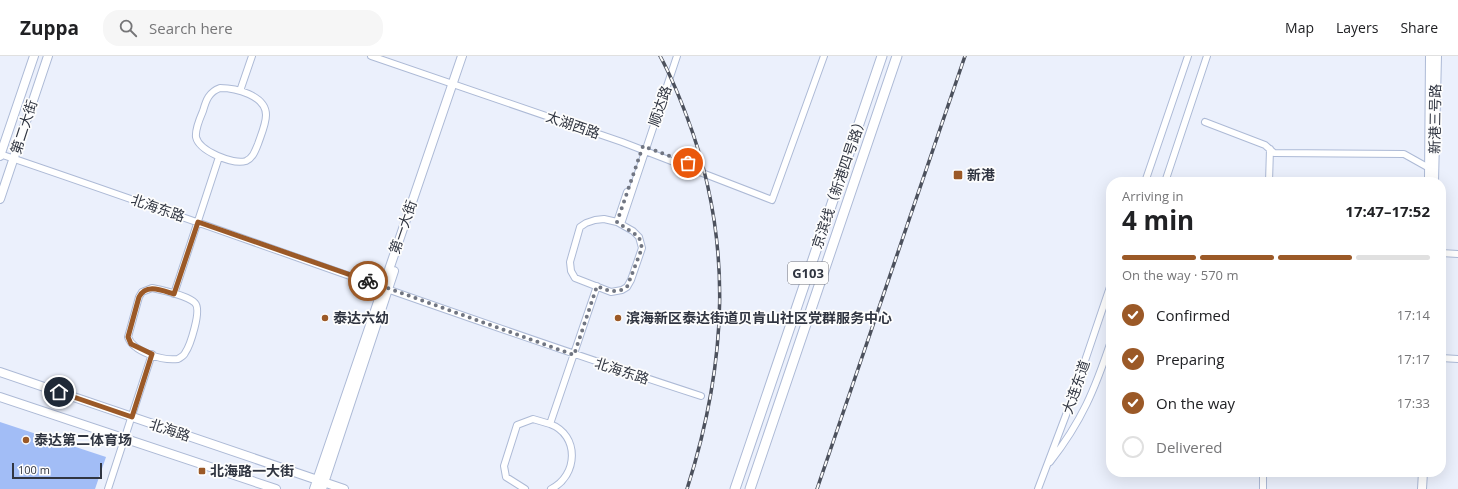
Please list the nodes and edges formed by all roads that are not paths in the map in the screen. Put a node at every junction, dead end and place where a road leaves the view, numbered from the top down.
1 (34, 56) edge
2 (48, 56) edge
3 (252, 56) edge
4 (371, 56) edge
5 (384, 56) edge
6 (462, 56) edge
7 (467, 56) edge
8 (673, 56) edge
9 (677, 56) edge
10 (824, 56) edge
11 (882, 56) edge
12 (897, 56) edge
13 (1188, 56) edge
14 (1207, 56) edge
15 (1430, 56) edge
16 (1437, 56) edge
17 (455, 82) junction
18 (240, 91) junction
19 (1204, 122) dead end
20 (644, 148) junction
21 (1271, 150) junction
22 (0, 155) edge
23 (219, 157) junction
24 (13, 159) junction
25 (1429, 168) junction
26 (1147, 177) edge
27 (1167, 177) edge
28 (1270, 177) edge
29 (1428, 177) edge
30 (1434, 177) edge
31 (0, 199) edge
32 (198, 222) junction
33 (619, 223) junction
34 (1446, 253) edge
35 (1458, 254) edge
36 (597, 286) junction
37 (385, 288) junction
38 (174, 294) junction
39 (1106, 299) edge
40 (152, 354) junction
41 (574, 355) junction
42 (1446, 355) edge
43 (1458, 355) edge
44 (1106, 356) edge
45 (1446, 358) edge
46 (1458, 359) edge
47 (0, 372) edge
48 (701, 396) dead end
49 (0, 397) edge
50 (132, 417) junction
51 (550, 424) junction
52 (124, 439) junction
53 (1046, 468) junction
54 (1265, 477) edge
55 (1423, 477) edge
56 (1428, 477) edge
57 (322, 484) edge
58 (108, 489) edge
59 (276, 489) edge
60 (314, 489) edge
61 (344, 489) edge
62 (525, 489) edge
63 (551, 489) edge
64 (735, 489) edge
65 (750, 489) edge
66 (1038, 489) edge
67 (1264, 489) edge
68 (1422, 489) edge
69 (1428, 489) edge

1 - 22 main road, 第二大街
2 - 24 main road, 第二大街
3 - 18 street
4 - 17 street, 太湖西路
5 - 17 street, 太湖西路
6 - 17 main road, 第一大街
7 - 17 main road, 第一大街
8 - 20 street, 顺达路
9 - 20 street, 顺达路
10 - 20 street, 太湖西路
11 - 64 highway, 京滨线（新港四号路） / G103
12 - 65 highway, 京滨线（新港四号路） / G103
13 - 26 street
14 - 27 street
15 - 25 main road, 新港三号路
16 - 30 main road, 新港三号路
17 - 20 street, 太湖西路
17 - 37 main road, 第一大街
18 - 23 street
18 - 23 street
19 - 21 street
20 - 33 street, 顺达路
21 - 25 street
21 - 28 street
22 - 24 street, 北海东路
23 - 32 street
24 - 31 main road, 第二大街
24 - 32 street, 北海东路
25 - 29 main road, 新港三号路
32 - 37 street, 北海东路
32 - 38 street
33 - 36 street
33 - 36 street
34 - 35 street
36 - 41 street
37 - 41 street, 北海东路
37 - 57 main road, 第一大街
38 - 40 street
38 - 40 street
39 - 53 street, 大连东道
40 - 50 street
41 - 48 street, 北海东路
41 - 51 street
42 - 43 street
44 - 53 street
45 - 46 street
47 - 50 main road, 北海路
49 - 52 main road, 北海路
50 - 52 street
50 - 57 main road, 北海路
51 - 62 street
51 - 63 street
52 - 58 street
52 - 59 main road, 北海路
53 - 66 street, 大连东道
54 - 67 street
55 - 68 main road
56 - 69 main road
57 - 60 main road, 第一大街
57 - 61 main road, 北海路

